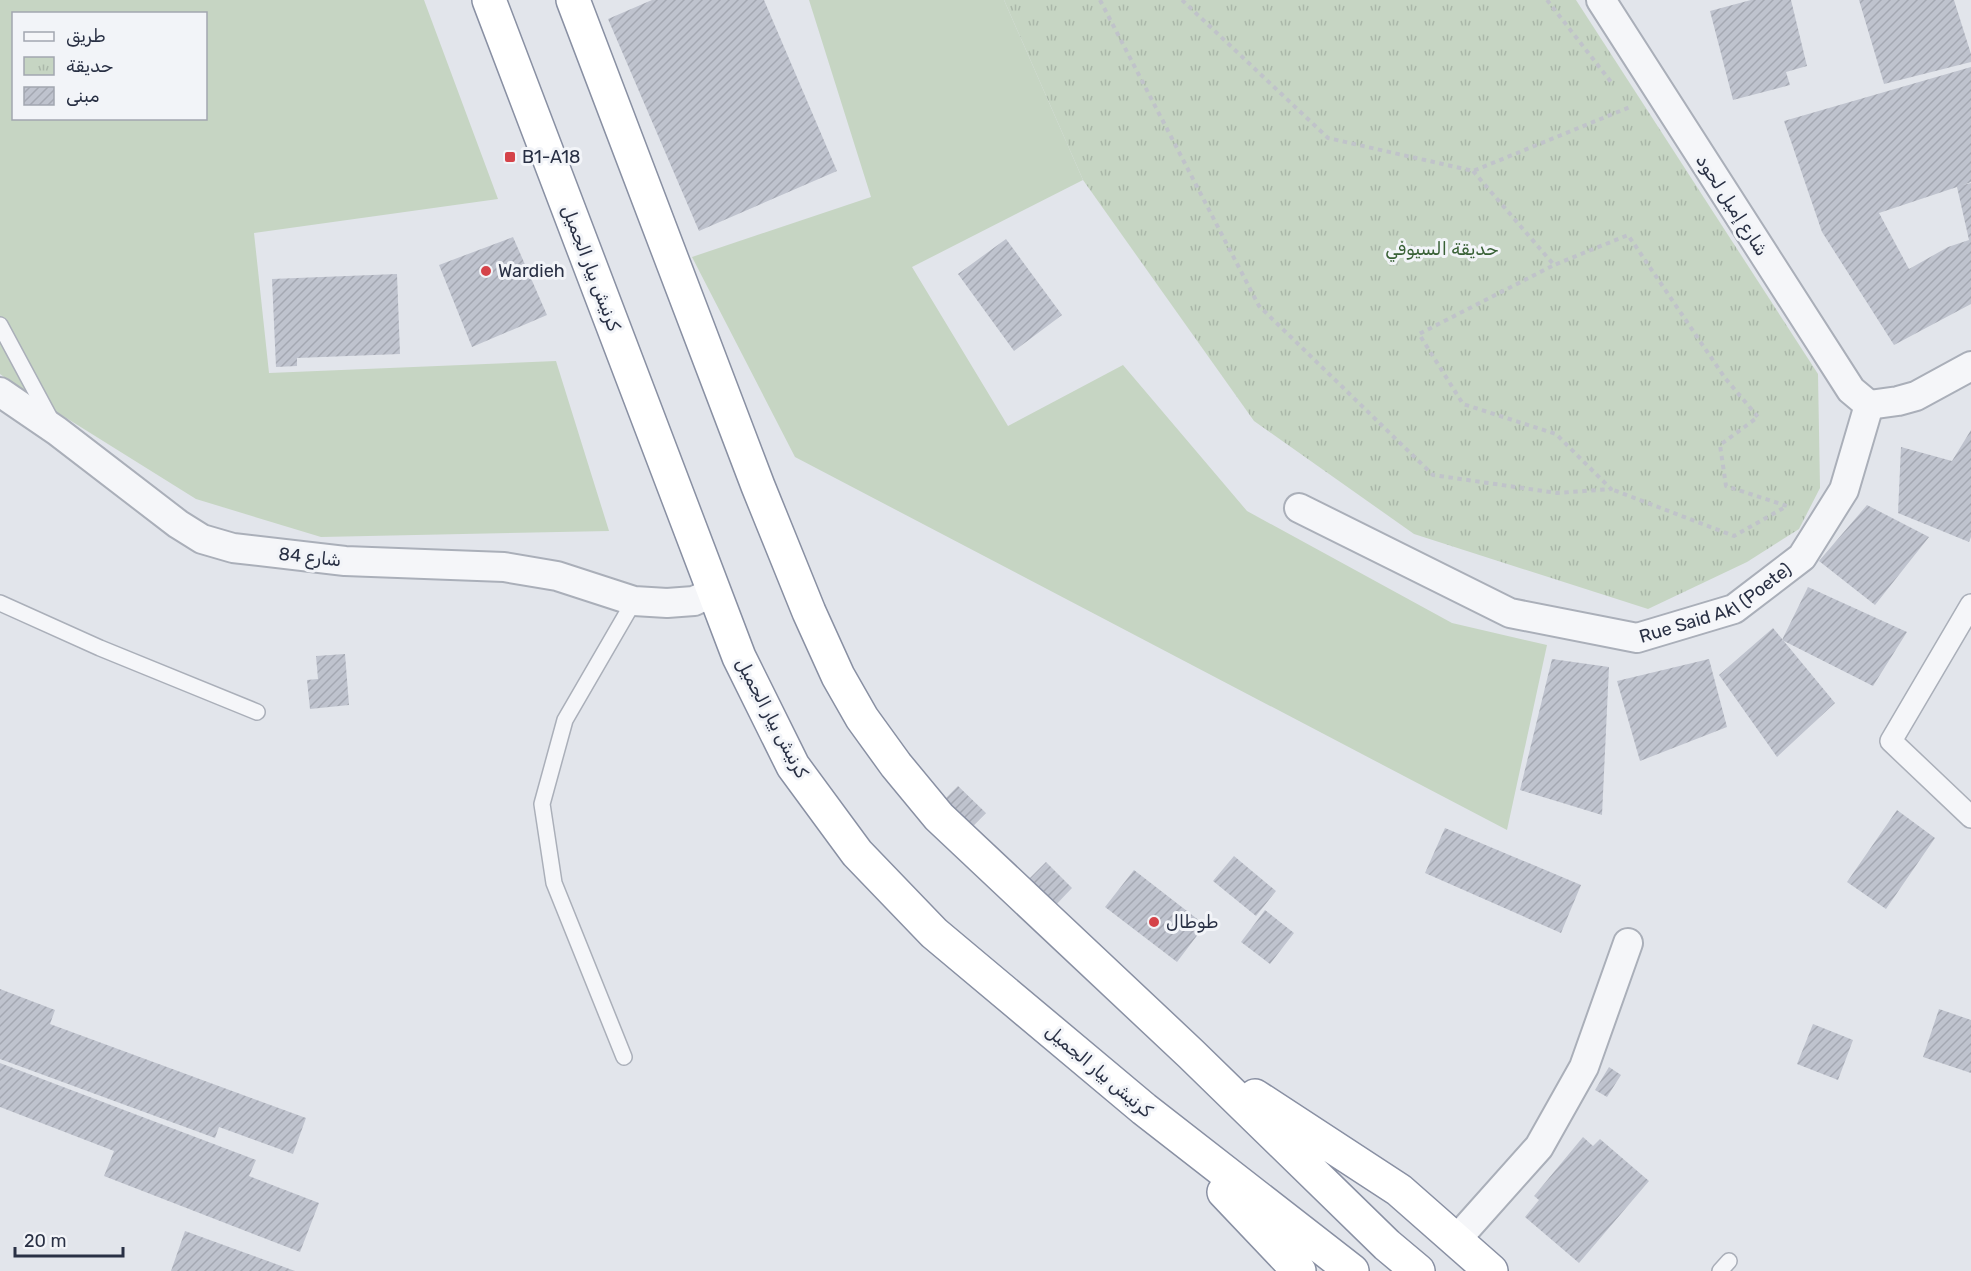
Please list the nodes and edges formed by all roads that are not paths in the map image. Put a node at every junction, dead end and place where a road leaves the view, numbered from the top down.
1 (489, 0) edge
2 (573, 0) edge
3 (1601, 0) edge
4 (0, 325) edge
5 (1971, 366) edge
6 (0, 392) edge
7 (1869, 405) junction
8 (57, 431) junction
9 (1299, 508) dead end
10 (713, 592) junction
11 (634, 601) junction
12 (0, 603) edge
13 (1971, 605) edge
14 (257, 712) dead end
15 (1971, 817) edge
16 (1628, 943) dead end
17 (1191, 1054) junction
18 (624, 1057) dead end
19 (1144, 1108) junction
20 (1456, 1240) junction
21 (1349, 1269) edge
22 (1299, 1271) edge
23 (1418, 1271) edge
24 (1491, 1271) edge

1 - 10 highway, كرنيش بيار الجميل
2 - 17 highway
3 - 7 street, شارع إميل لحود
4 - 8 lane, شارع 84
5 - 7 street
6 - 8 street
7 - 9 street, Rue Said Akl (Poete)
8 - 11 street, شارع 84
10 - 11 street, شارع 84
10 - 19 highway, كرنيش بيار الجميل
11 - 18 lane
12 - 14 lane
13 - 15 street
16 - 20 street
17 - 20 highway
17 - 23 highway
19 - 21 highway, كرنيش بيار الجميل
19 - 22 highway
20 - 24 highway

